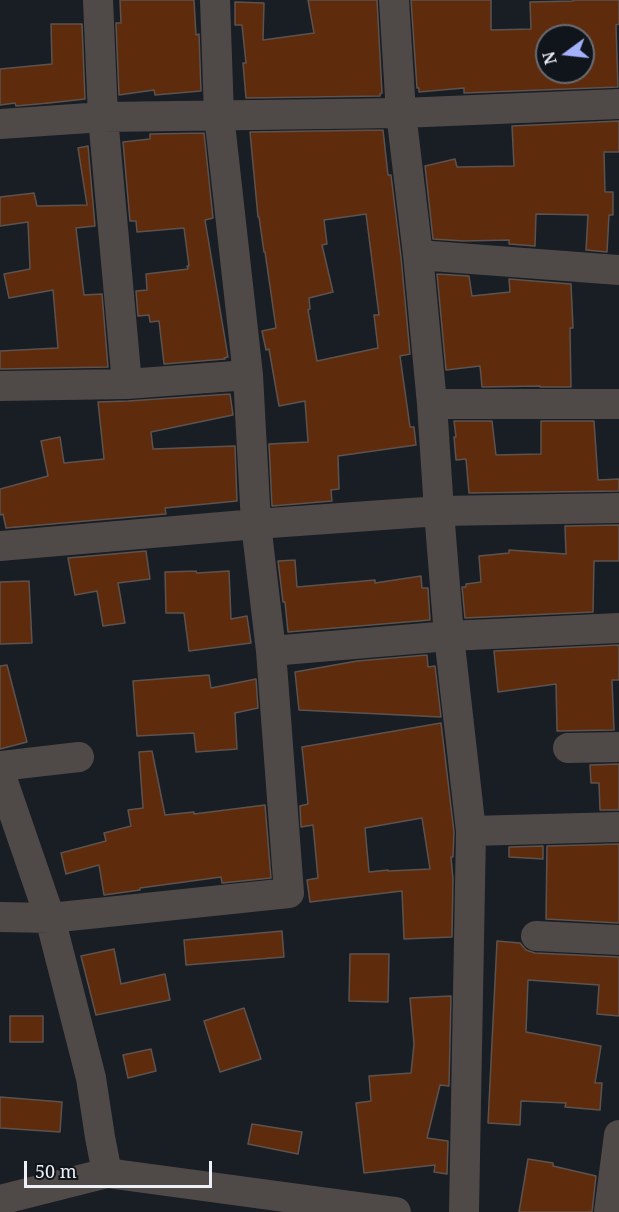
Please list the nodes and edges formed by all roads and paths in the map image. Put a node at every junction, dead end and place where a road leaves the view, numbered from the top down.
1 (98, 0) edge
2 (215, 0) edge
3 (394, 0) edge
4 (619, 104) edge
5 (401, 113) junction
6 (219, 115) junction
7 (103, 117) junction
8 (0, 124) edge
9 (418, 255) junction
10 (619, 270) edge
11 (248, 375) junction
12 (127, 384) junction
13 (0, 386) edge
14 (432, 404) junction
15 (619, 404) edge
16 (619, 508) edge
17 (440, 511) junction
18 (256, 524) junction
19 (0, 546) edge
20 (619, 628) edge
21 (449, 636) junction
22 (271, 651) junction
23 (619, 747) edge
24 (568, 748) dead end
25 (79, 757) dead end
26 (0, 766) edge
27 (0, 773) edge
28 (619, 827) edge
29 (471, 831) junction
30 (0, 917) edge
31 (50, 918) junction
32 (536, 936) dead end
33 (619, 940) edge
34 (619, 1135) edge
35 (107, 1173) junction
36 (0, 1200) edge
37 (396, 1212) edge
38 (464, 1212) edge
39 (609, 1212) edge

1 - 7 street
2 - 6 street
3 - 5 street
4 - 5 street
5 - 6 street
5 - 9 street
6 - 7 street
6 - 11 street
7 - 8 street
7 - 12 street
9 - 10 street
9 - 14 street
11 - 12 street
11 - 18 street
12 - 13 street
14 - 15 street
14 - 17 street
16 - 17 street
17 - 18 street
17 - 21 street
18 - 19 street
18 - 22 street
20 - 21 street
21 - 22 street
21 - 29 street
22 - 31 street
23 - 24 street
25 - 26 street
27 - 31 street
28 - 29 street
29 - 38 street
30 - 31 street
31 - 35 street
32 - 33 street
34 - 39 street
35 - 36 street
35 - 37 street

